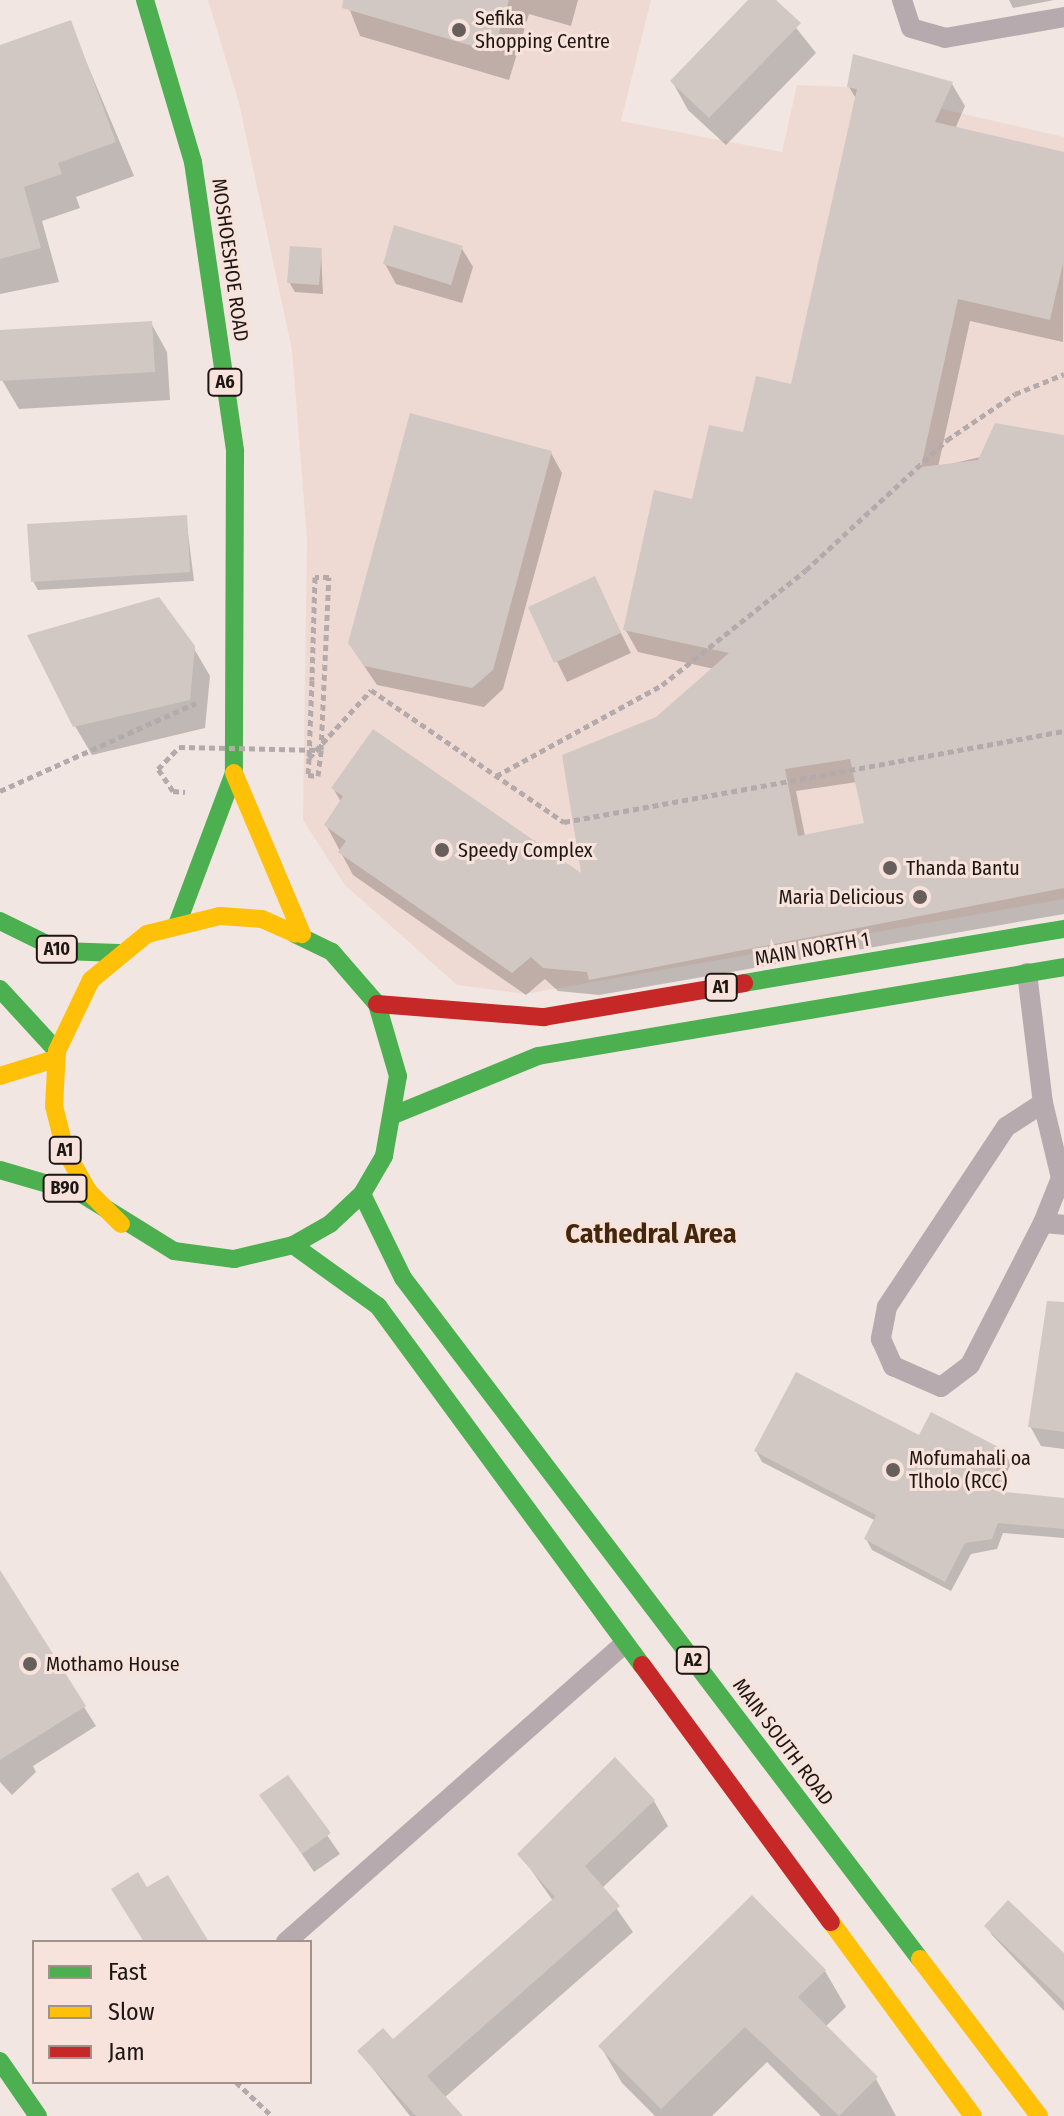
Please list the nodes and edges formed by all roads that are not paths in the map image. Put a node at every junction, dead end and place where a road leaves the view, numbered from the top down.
1 (145, 0) edge
2 (902, 0) edge
3 (1064, 17) edge
4 (234, 773) junction
5 (0, 921) edge
6 (178, 922) junction
7 (1064, 929) edge
8 (302, 934) junction
9 (119, 953) junction
10 (1064, 967) edge
11 (1027, 973) junction
12 (0, 989) edge
13 (377, 1004) junction
14 (56, 1055) junction
15 (0, 1076) edge
16 (1043, 1103) junction
17 (396, 1114) junction
18 (0, 1170) edge
19 (362, 1194) junction
20 (1043, 1223) junction
21 (121, 1224) junction
22 (1064, 1225) edge
23 (293, 1245) junction
24 (622, 1646) junction
25 (288, 1940) edge
26 (0, 2061) edge
27 (38, 2116) edge
28 (973, 2116) edge
29 (1039, 2116) edge

1 - 4 main road, MOSHOESHOE ROAD / A6
2 - 3 lane
4 - 6 main road, MOSHOESHOE ROAD / A6
4 - 8 main road, MOSHOESHOE ROAD / A6
5 - 9 main road, A10
6 - 8 main road, A1
6 - 9 main road, A1
7 - 13 main road, MAIN NORTH 1 / A1
8 - 13 main road, A1
9 - 14 main road, A1
10 - 11 main road, A1
11 - 16 lane
11 - 17 main road, A1
12 - 14 main road
13 - 17 main road, A1
14 - 15 main road
14 - 21 main road, A1
16 - 20 lane
16 - 20 lane
17 - 19 main road, A1
18 - 21 main road, B90
19 - 23 main road, A1
19 - 29 main road, MAIN SOUTH ROAD / A2
20 - 22 lane
21 - 23 main road, A1
23 - 24 main road, A2
24 - 25 lane
24 - 28 main road, A2
26 - 27 main road

